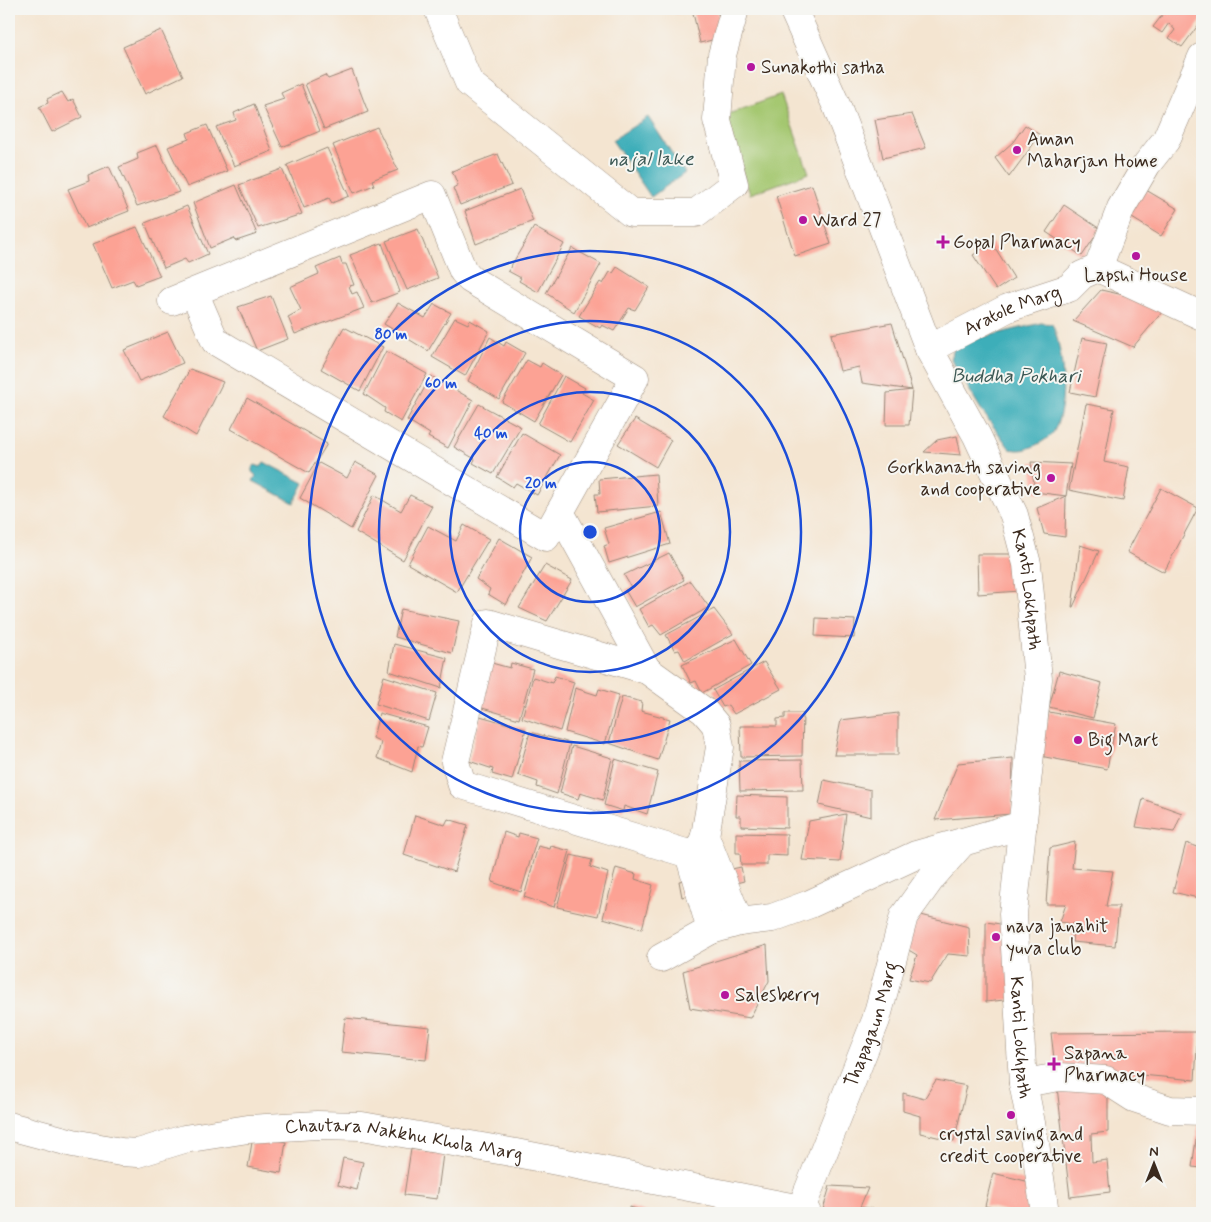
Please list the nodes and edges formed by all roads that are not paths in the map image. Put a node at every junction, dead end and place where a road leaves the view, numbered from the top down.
1 (438, 9) edge
2 (735, 9) edge
3 (793, 9) edge
4 (1202, 57) edge
5 (1098, 268) junction
6 (1202, 316) edge
7 (929, 349) junction
8 (560, 512) junction
9 (647, 670) junction
10 (1023, 825) junction
11 (961, 844) junction
12 (697, 845) junction
13 (738, 922) junction
14 (711, 930) junction
15 (660, 958) dead end
16 (1023, 1083) junction
17 (1202, 1111) edge
18 (9, 1126) edge
19 (804, 1211) edge
20 (1045, 1213) edge

1 - 2 street
3 - 7 street, Kanti Lokhpath
4 - 5 street
5 - 6 street
5 - 7 street, Aratole Marg
7 - 10 street, Kanti Lokhpath
8 - 8 street
8 - 9 street
9 - 12 street
9 - 12 street
10 - 11 street
10 - 16 street, Kanti Lokhpath
11 - 13 street
11 - 19 street, Thapagaun Marg
12 - 13 street
12 - 14 street
13 - 14 street
14 - 15 street
16 - 17 street
16 - 20 street, Kanti Lokhpath
18 - 19 street, Chautara Nakkhu Khola Marg

